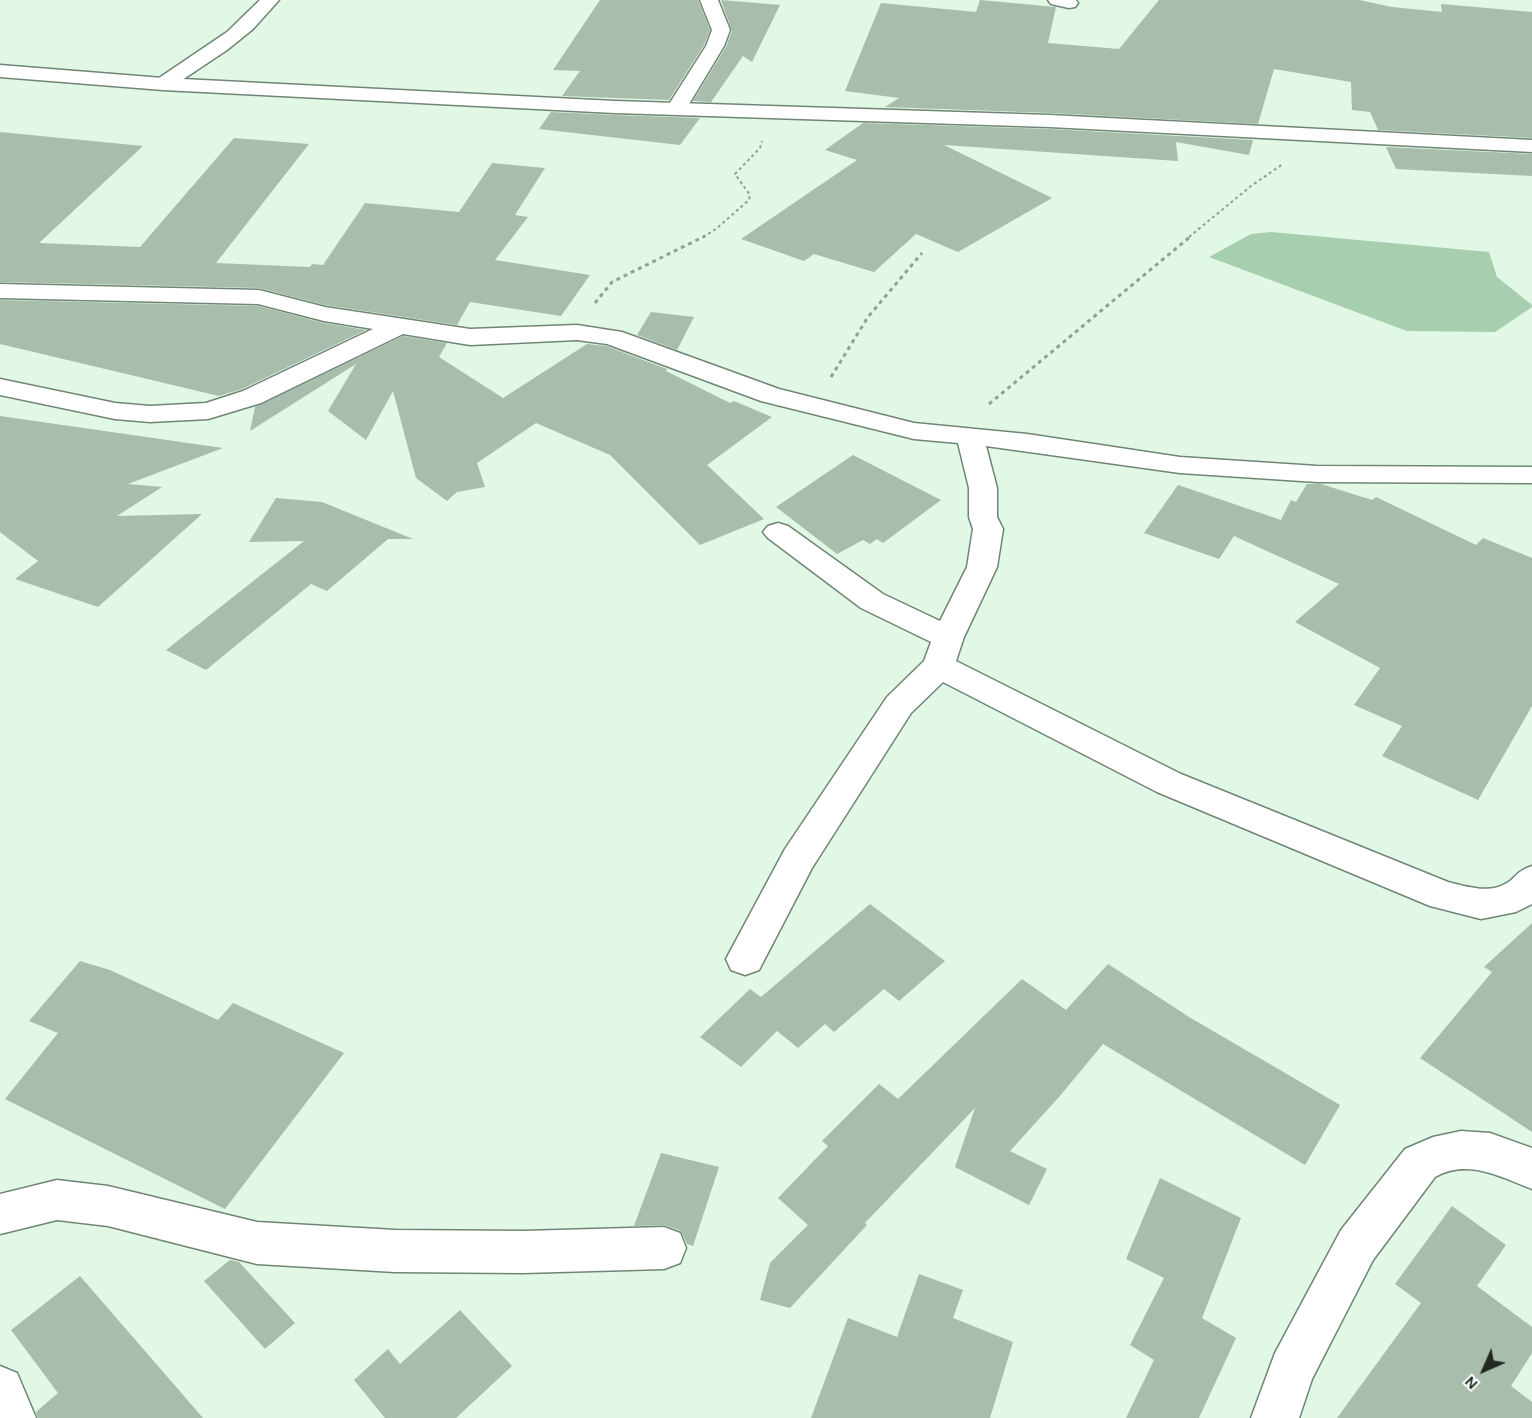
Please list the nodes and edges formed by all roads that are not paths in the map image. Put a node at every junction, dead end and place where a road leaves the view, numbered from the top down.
1 (270, 0) edge
2 (709, 0) edge
3 (0, 71) edge
4 (163, 84) junction
5 (676, 109) junction
6 (1532, 146) edge
7 (0, 291) edge
8 (398, 327) junction
9 (0, 387) edge
10 (961, 435) junction
11 (1532, 476) edge
12 (778, 532) dead end
13 (943, 652) junction
14 (1532, 880) edge
15 (745, 959) dead end
16 (1532, 1169) edge
17 (0, 1214) edge
18 (664, 1248) dead end
19 (0, 1390) edge
20 (12, 1418) edge
21 (1275, 1418) edge

1 - 4 street
2 - 5 street
3 - 4 street
4 - 5 street
5 - 6 street
7 - 8 street
8 - 9 street
8 - 10 street
10 - 11 street
10 - 13 street
12 - 13 street
13 - 14 street
13 - 15 street
16 - 21 street
17 - 18 street
19 - 20 street

